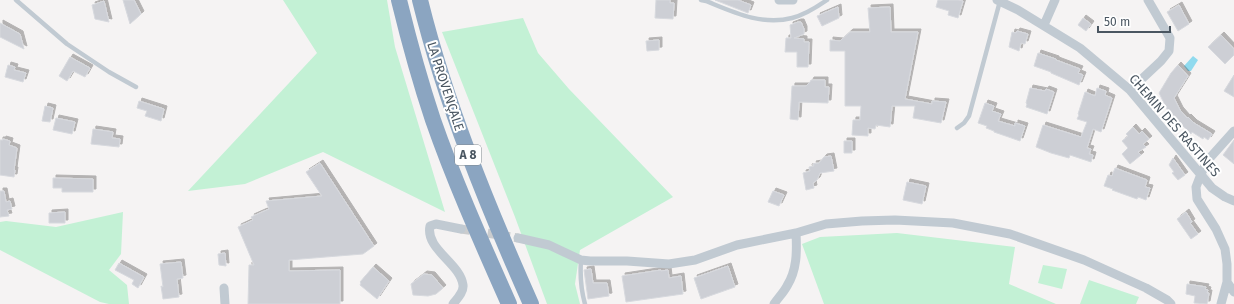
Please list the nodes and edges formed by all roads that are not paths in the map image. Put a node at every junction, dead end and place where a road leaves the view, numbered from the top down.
1 (16, 0) edge
2 (399, 0) edge
3 (420, 0) edge
4 (700, 0) edge
5 (780, 0) edge
6 (793, 0) edge
7 (827, 0) edge
8 (1055, 0) edge
9 (1148, 0) edge
10 (998, 1) edge
11 (1044, 25) junction
12 (136, 87) dead end
13 (1130, 90) junction
14 (957, 128) dead end
15 (1234, 131) edge
16 (1201, 174) junction
17 (1234, 201) edge
18 (461, 229) tunnel mouth
19 (796, 234) junction
20 (518, 238) tunnel mouth
21 (581, 260) junction
22 (1227, 282) junction
23 (224, 288) dead end
24 (1234, 292) edge
25 (225, 304) edge
26 (453, 304) edge
27 (509, 304) edge
28 (531, 304) edge
29 (585, 304) edge
30 (774, 304) edge
31 (1171, 304) edge
32 (1221, 304) edge

1 - 12 lane
2 - 27 highway, LA PROVENÇALE / A 8
3 - 28 highway, LA PROVENÇALE / A 8
4 - 7 lane
5 - 6 street
8 - 11 street
9 - 13 street
10 - 11 street, CHEMIN DES RASTINES
10 - 14 lane
11 - 13 street, CHEMIN DES RASTINES
13 - 16 street, CHEMIN DES RASTINES
15 - 16 street
16 - 17 street, CHEMIN DES RASTINES
16 - 22 street
18 - 26 street
19 - 21 street
19 - 30 street
19 - 31 street
20 - 21 street
21 - 29 lane
22 - 24 street
22 - 32 street
23 - 25 street

